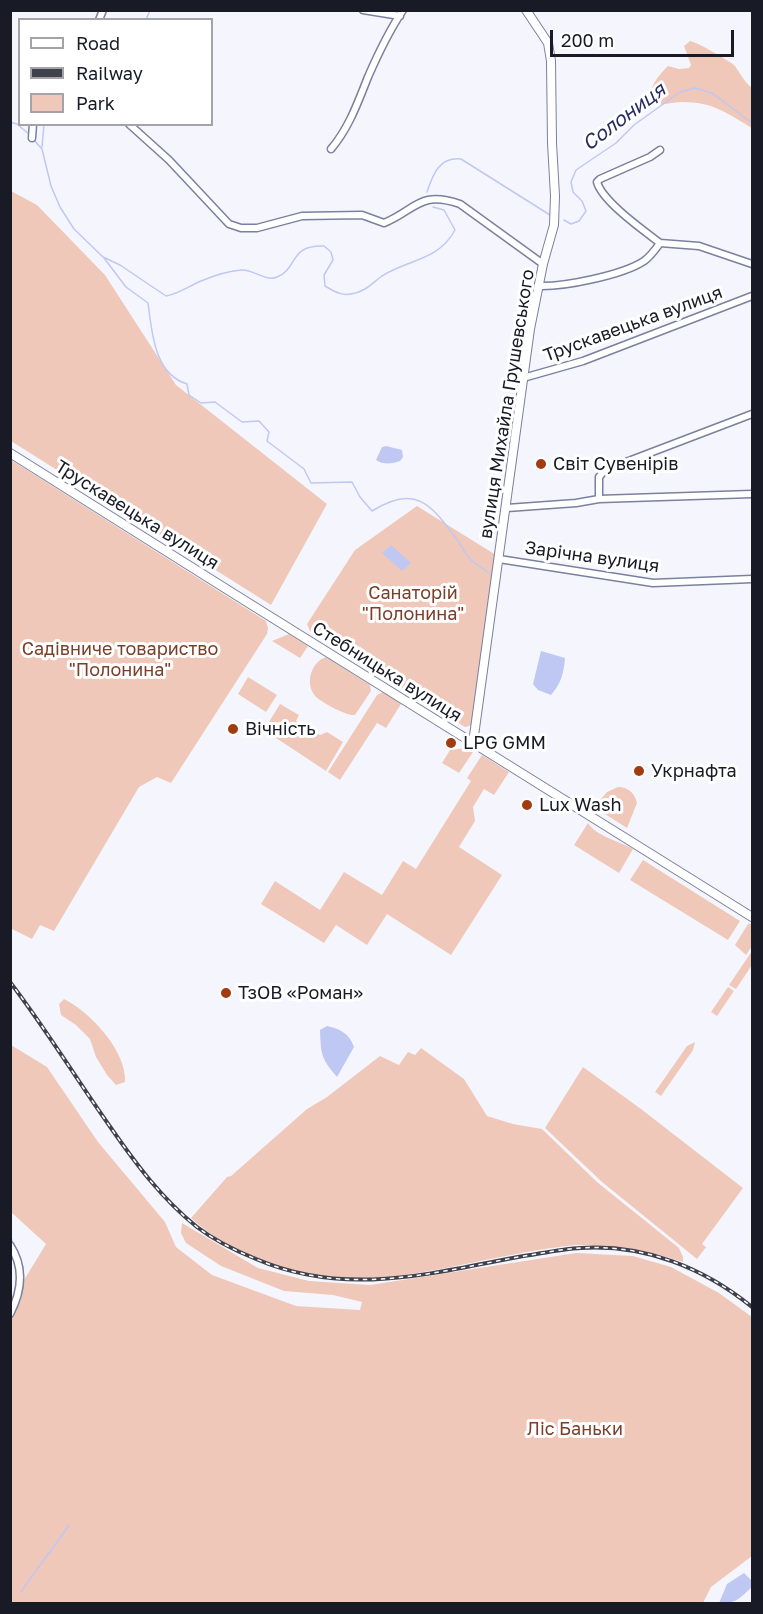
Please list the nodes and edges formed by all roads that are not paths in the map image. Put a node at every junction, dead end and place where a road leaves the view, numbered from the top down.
1 (363, 10) edge
2 (526, 10) edge
3 (401, 13) edge
4 (33, 126) edge
5 (131, 126) edge
6 (32, 138) dead end
7 (331, 148) dead end
8 (660, 150) dead end
9 (660, 243) junction
10 (543, 264) junction
11 (753, 264) edge
12 (538, 286) junction
13 (753, 296) edge
14 (524, 378) junction
15 (753, 414) edge
16 (10, 453) edge
17 (753, 494) edge
18 (599, 499) junction
19 (507, 508) junction
20 (499, 559) junction
21 (753, 579) edge
22 (280, 623) joint
23 (474, 740) junction
24 (753, 917) edge
25 (10, 1245) edge
26 (10, 1314) edge

1 - 3 street
2 - 10 street, вулиця Михайла Грушевського
3 - 7 street
4 - 6 street
5 - 10 street
8 - 9 street
9 - 11 street
9 - 12 street
10 - 12 street, вулиця Михайла Грушевського
12 - 14 street, вулиця Михайла Грушевського
13 - 14 street, Трускавецька вулиця
14 - 19 street, вулиця Михайла Грушевського
15 - 18 street
16 - 22 street, Трускавецька вулиця
17 - 18 street
18 - 19 street
19 - 20 street, вулиця Михайла Грушевського
20 - 21 street, Зарічна вулиця
20 - 23 street, вулиця Михайла Грушевського
22 - 23 street, Стебницька вулиця
23 - 24 street, Стебницька вулиця
25 - 26 street

